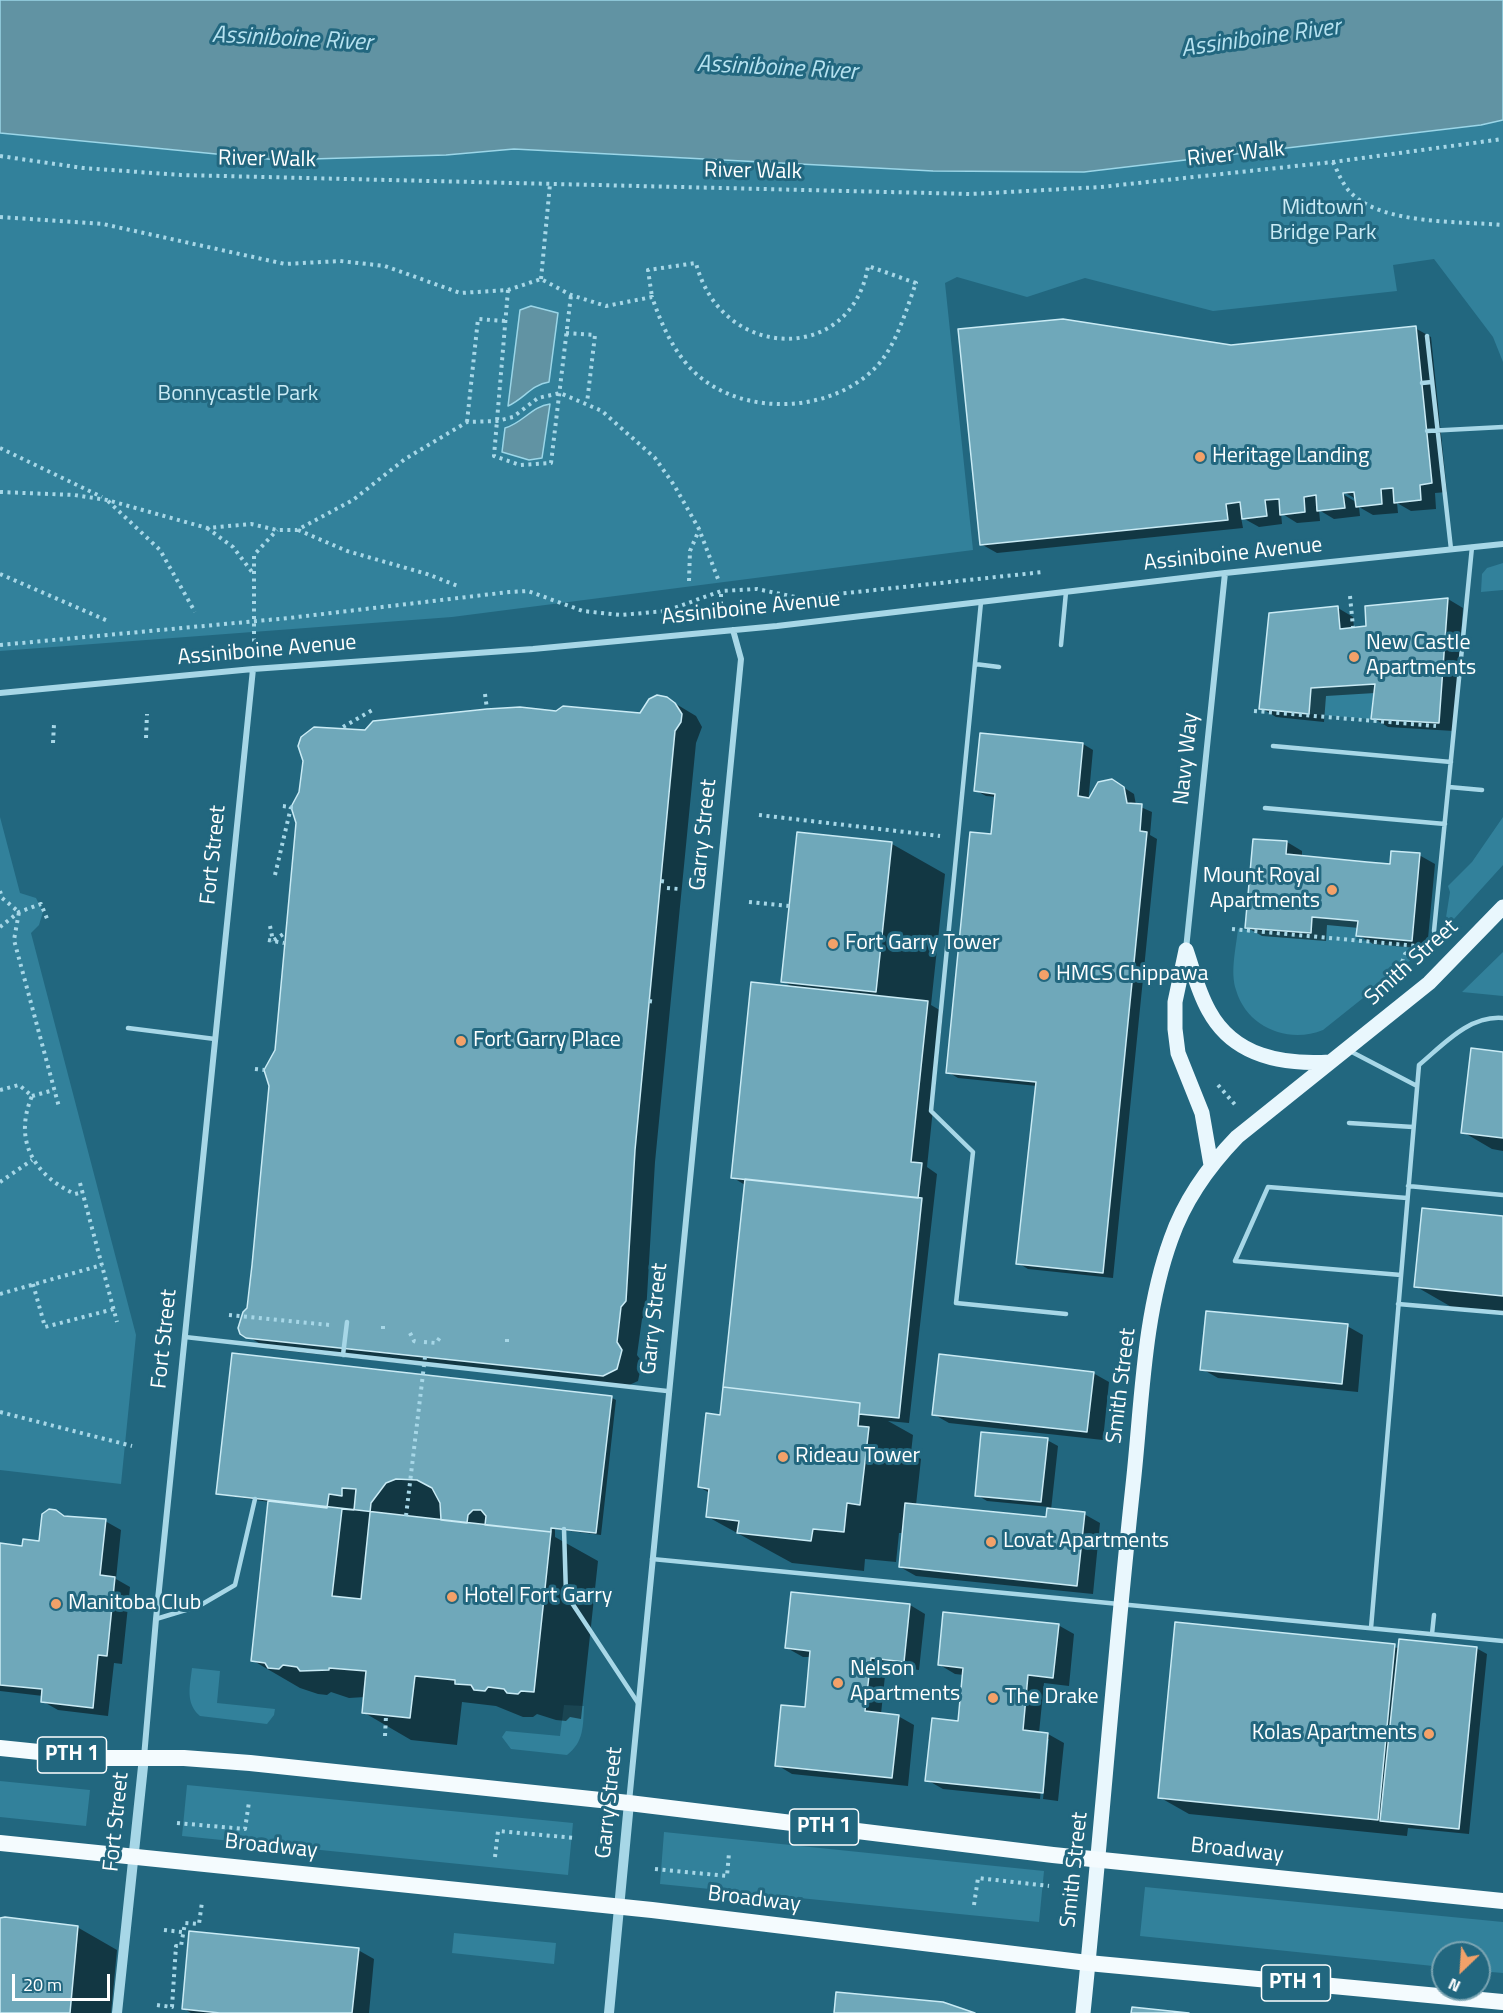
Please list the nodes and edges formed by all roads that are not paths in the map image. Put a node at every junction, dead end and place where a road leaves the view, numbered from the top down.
1 (1427, 336) dead end
2 (1432, 382) junction
3 (1422, 383) dead end
4 (1503, 427) edge
5 (1438, 430) junction
6 (1427, 431) dead end
7 (1503, 544) edge
8 (1472, 547) junction
9 (1451, 549) junction
10 (1225, 573) junction
11 (1066, 592) junction
12 (981, 602) junction
13 (733, 630) junction
14 (1062, 645) dead end
15 (975, 664) junction
16 (999, 667) dead end
17 (253, 669) junction
18 (0, 693) edge
19 (1273, 746) dead end
20 (1451, 762) junction
21 (1449, 787) junction
22 (1482, 790) dead end
23 (1265, 807) dead end
24 (1445, 824) junction
25 (1503, 907) edge
26 (1434, 932) dead end
27 (1186, 950) junction
28 (1503, 1018) edge
29 (128, 1028) dead end
30 (215, 1039) junction
31 (1347, 1049) junction
32 (1330, 1062) junction
33 (1416, 1086) junction
34 (1349, 1123) dead end
35 (1413, 1127) junction
36 (1211, 1165) junction
37 (1408, 1186) junction
38 (1503, 1195) edge
39 (1407, 1198) junction
40 (1401, 1275) junction
41 (1398, 1304) junction
42 (1503, 1313) edge
43 (1066, 1314) dead end
44 (346, 1324) road end
45 (185, 1337) junction
46 (343, 1355) junction
47 (668, 1390) junction
48 (255, 1499) dead end
49 (564, 1529) dead end
50 (652, 1559) junction
51 (1120, 1605) junction
52 (1434, 1615) dead end
53 (156, 1619) junction
54 (1371, 1628) junction
55 (1432, 1634) junction
56 (1503, 1641) edge
57 (640, 1705) junction
58 (0, 1748) edge
59 (144, 1757) junction
60 (629, 1803) junction
61 (0, 1843) edge
62 (133, 1856) junction
63 (1099, 1859) junction
64 (1503, 1901) edge
65 (619, 1906) junction
66 (1088, 1963) junction
67 (1503, 2002) edge
68 (117, 2013) edge
69 (609, 2013) edge
70 (1083, 2013) edge

1 - 2 lane
2 - 3 lane
2 - 5 lane
4 - 5 lane
5 - 6 lane
5 - 9 lane
7 - 8 street, Assiniboine Avenue
8 - 9 street, Assiniboine Avenue
8 - 20 lane
9 - 10 street, Assiniboine Avenue
10 - 11 street, Assiniboine Avenue
10 - 27 street, Navy Way
11 - 12 street, Assiniboine Avenue
11 - 14 lane
12 - 13 street, Assiniboine Avenue
12 - 15 lane
13 - 17 street, Assiniboine Avenue
13 - 47 street, Garry Street
15 - 16 lane
15 - 43 lane
17 - 18 street, Assiniboine Avenue
17 - 30 street, Fort Street
19 - 20 lane
20 - 21 lane
21 - 22 lane
21 - 24 lane
23 - 24 lane
24 - 26 lane
25 - 31 main road, Smith Street
27 - 32 main road
27 - 36 main road
28 - 33 lane
29 - 30 lane
30 - 45 street, Fort Street
31 - 32 main road, Smith Street
31 - 33 lane
32 - 36 main road, Smith Street
33 - 35 lane
34 - 35 lane
35 - 37 lane
36 - 51 main road, Smith Street
37 - 38 lane
37 - 39 lane
39 - 40 lane
39 - 40 lane
40 - 41 lane
41 - 42 lane
41 - 54 lane
44 - 46 lane
45 - 46 lane
45 - 53 street, Fort Street
46 - 47 lane
47 - 50 street, Garry Street
48 - 53 lane
49 - 57 lane
50 - 51 lane
50 - 57 street, Garry Street
51 - 54 lane
51 - 63 main road, Smith Street
52 - 55 lane
53 - 59 street, Fort Street
54 - 55 lane
55 - 56 lane
57 - 60 street, Garry Street
58 - 59 highway, Broadway / PTH 1
59 - 60 highway, Broadway / PTH 1
59 - 62 street, Fort Street
60 - 63 highway, Broadway / PTH 1
60 - 65 street, Garry Street
61 - 62 highway, Broadway / PTH 1
62 - 65 highway, Broadway / PTH 1
62 - 68 street, Fort Street
63 - 64 highway, Broadway / PTH 1
63 - 66 main road, Smith Street
65 - 66 highway, Broadway / PTH 1
65 - 69 street, Garry Street
66 - 67 highway, Broadway / PTH 1
66 - 70 main road, Smith Street

